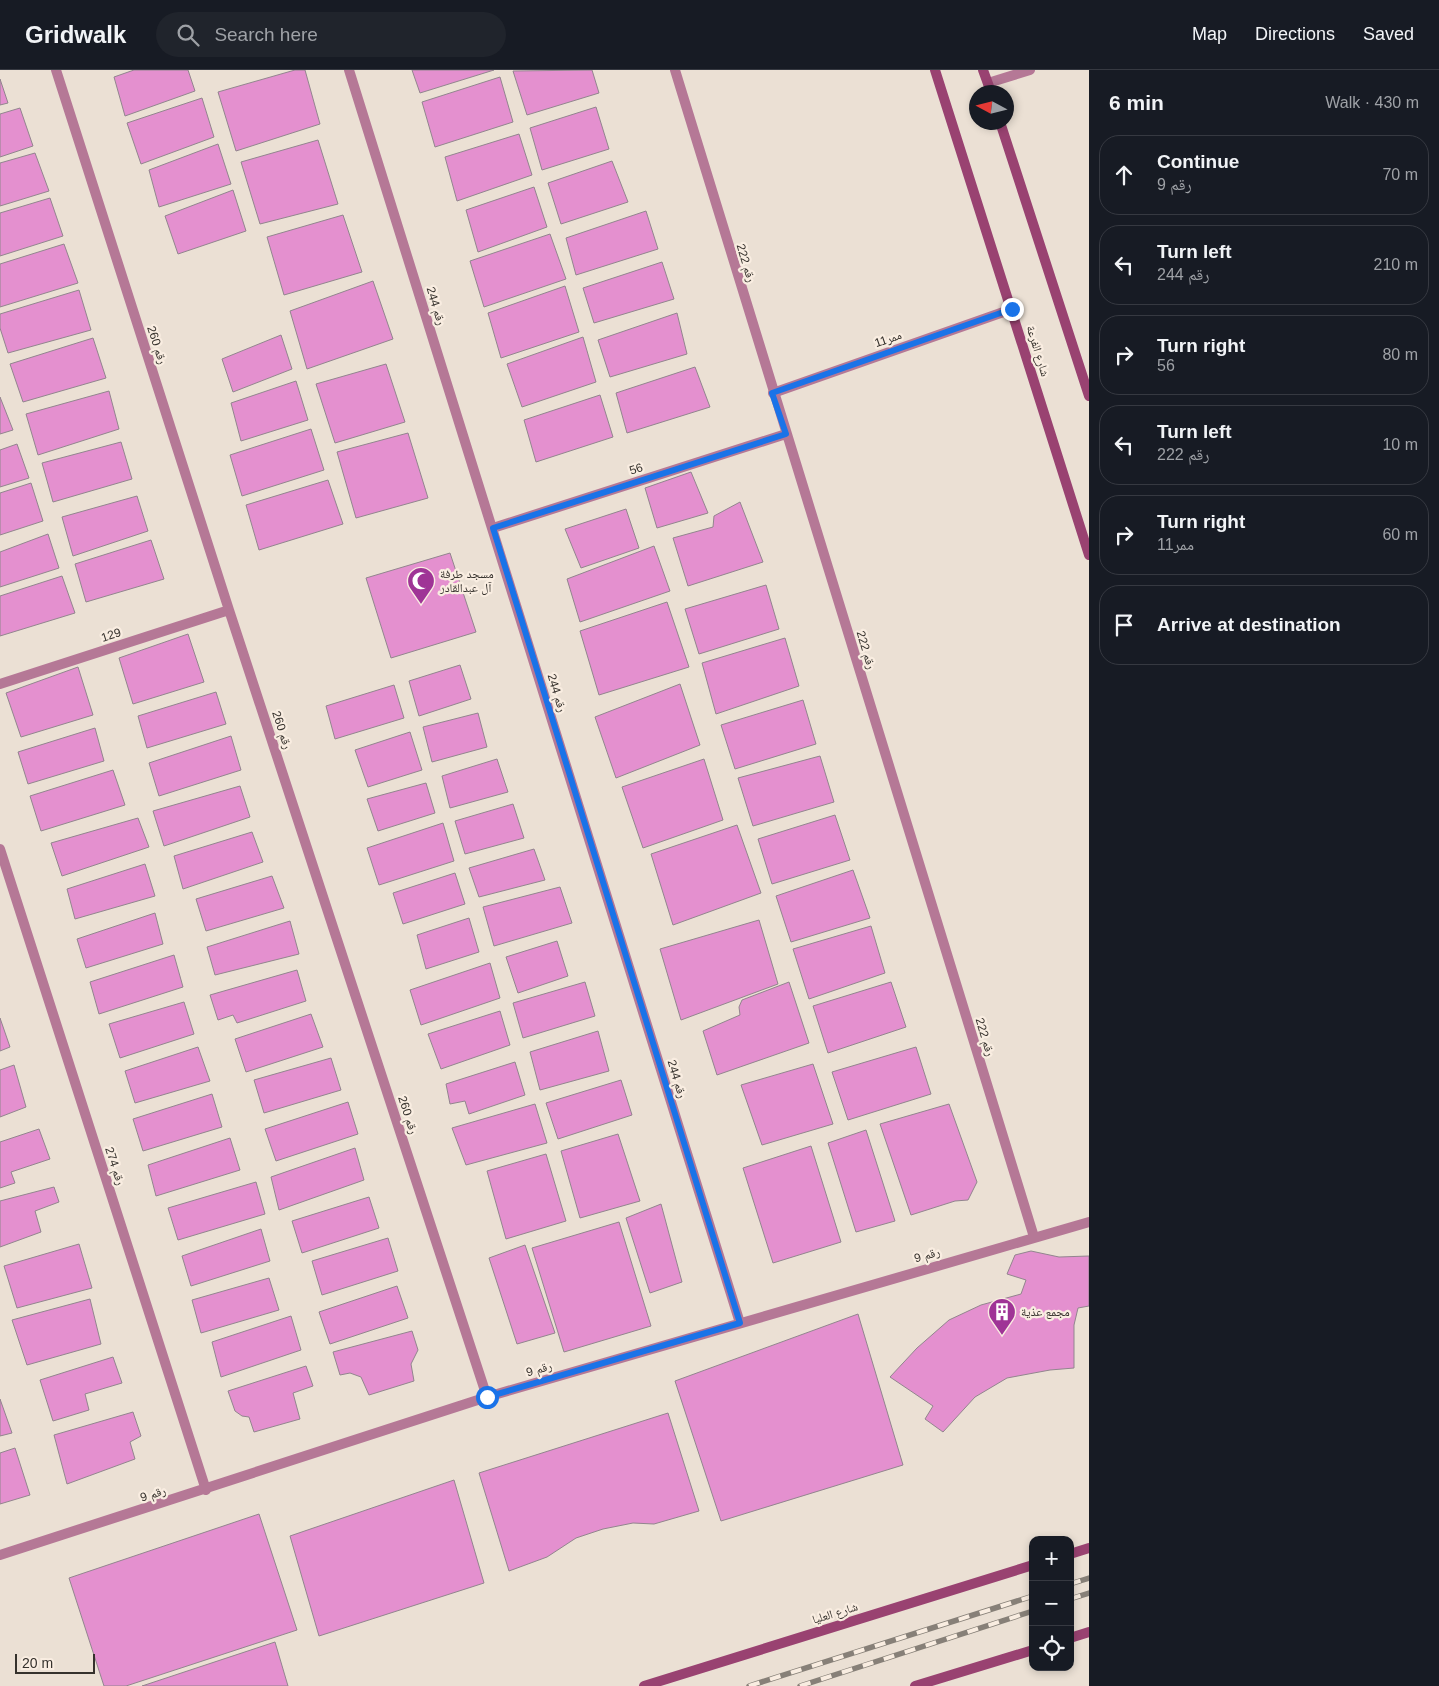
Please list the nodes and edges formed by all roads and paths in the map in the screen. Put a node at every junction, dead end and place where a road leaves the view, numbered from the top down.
1 (56, 70) edge
2 (349, 70) edge
3 (675, 70) edge
4 (935, 70) edge
5 (983, 70) edge
6 (1030, 70) edge
7 (988, 85) edge
8 (996, 85) edge
9 (1003, 130) edge
10 (1012, 309) junction
11 (772, 393) junction
12 (1089, 396) edge
13 (786, 434) junction
14 (493, 528) junction
15 (1089, 555) edge
16 (229, 610) junction
17 (0, 684) edge
18 (0, 849) edge
19 (1089, 1222) edge
20 (1034, 1237) junction
21 (740, 1323) junction
22 (487, 1397) junction
23 (206, 1490) junction
24 (1089, 1548) edge
25 (1074, 1553) edge
26 (0, 1555) edge
27 (1029, 1566) edge
28 (1089, 1632) edge
29 (1074, 1637) edge
30 (1029, 1651) edge
31 (644, 1686) edge
32 (915, 1686) edge

1 - 16 street, رقم 260
2 - 14 street, رقم 244
3 - 11 street, رقم 222
4 - 10 street, شارع الفرعة
5 - 7 street
6 - 8 street
9 - 12 street
10 - 11 street, ممر11
10 - 15 street, شارع الفرعة
11 - 13 street, رقم 222
13 - 14 street, 56
13 - 20 street, رقم 222
14 - 21 street, رقم 244
16 - 17 street, 129
16 - 22 street, رقم 260
18 - 23 street, رقم 274
19 - 20 street, رقم 9
20 - 21 street, رقم 9
21 - 22 street, رقم 9
22 - 23 street, رقم 9
23 - 26 street, رقم 9
24 - 25 street
27 - 31 street, شارع العليا
28 - 29 street
30 - 32 street

